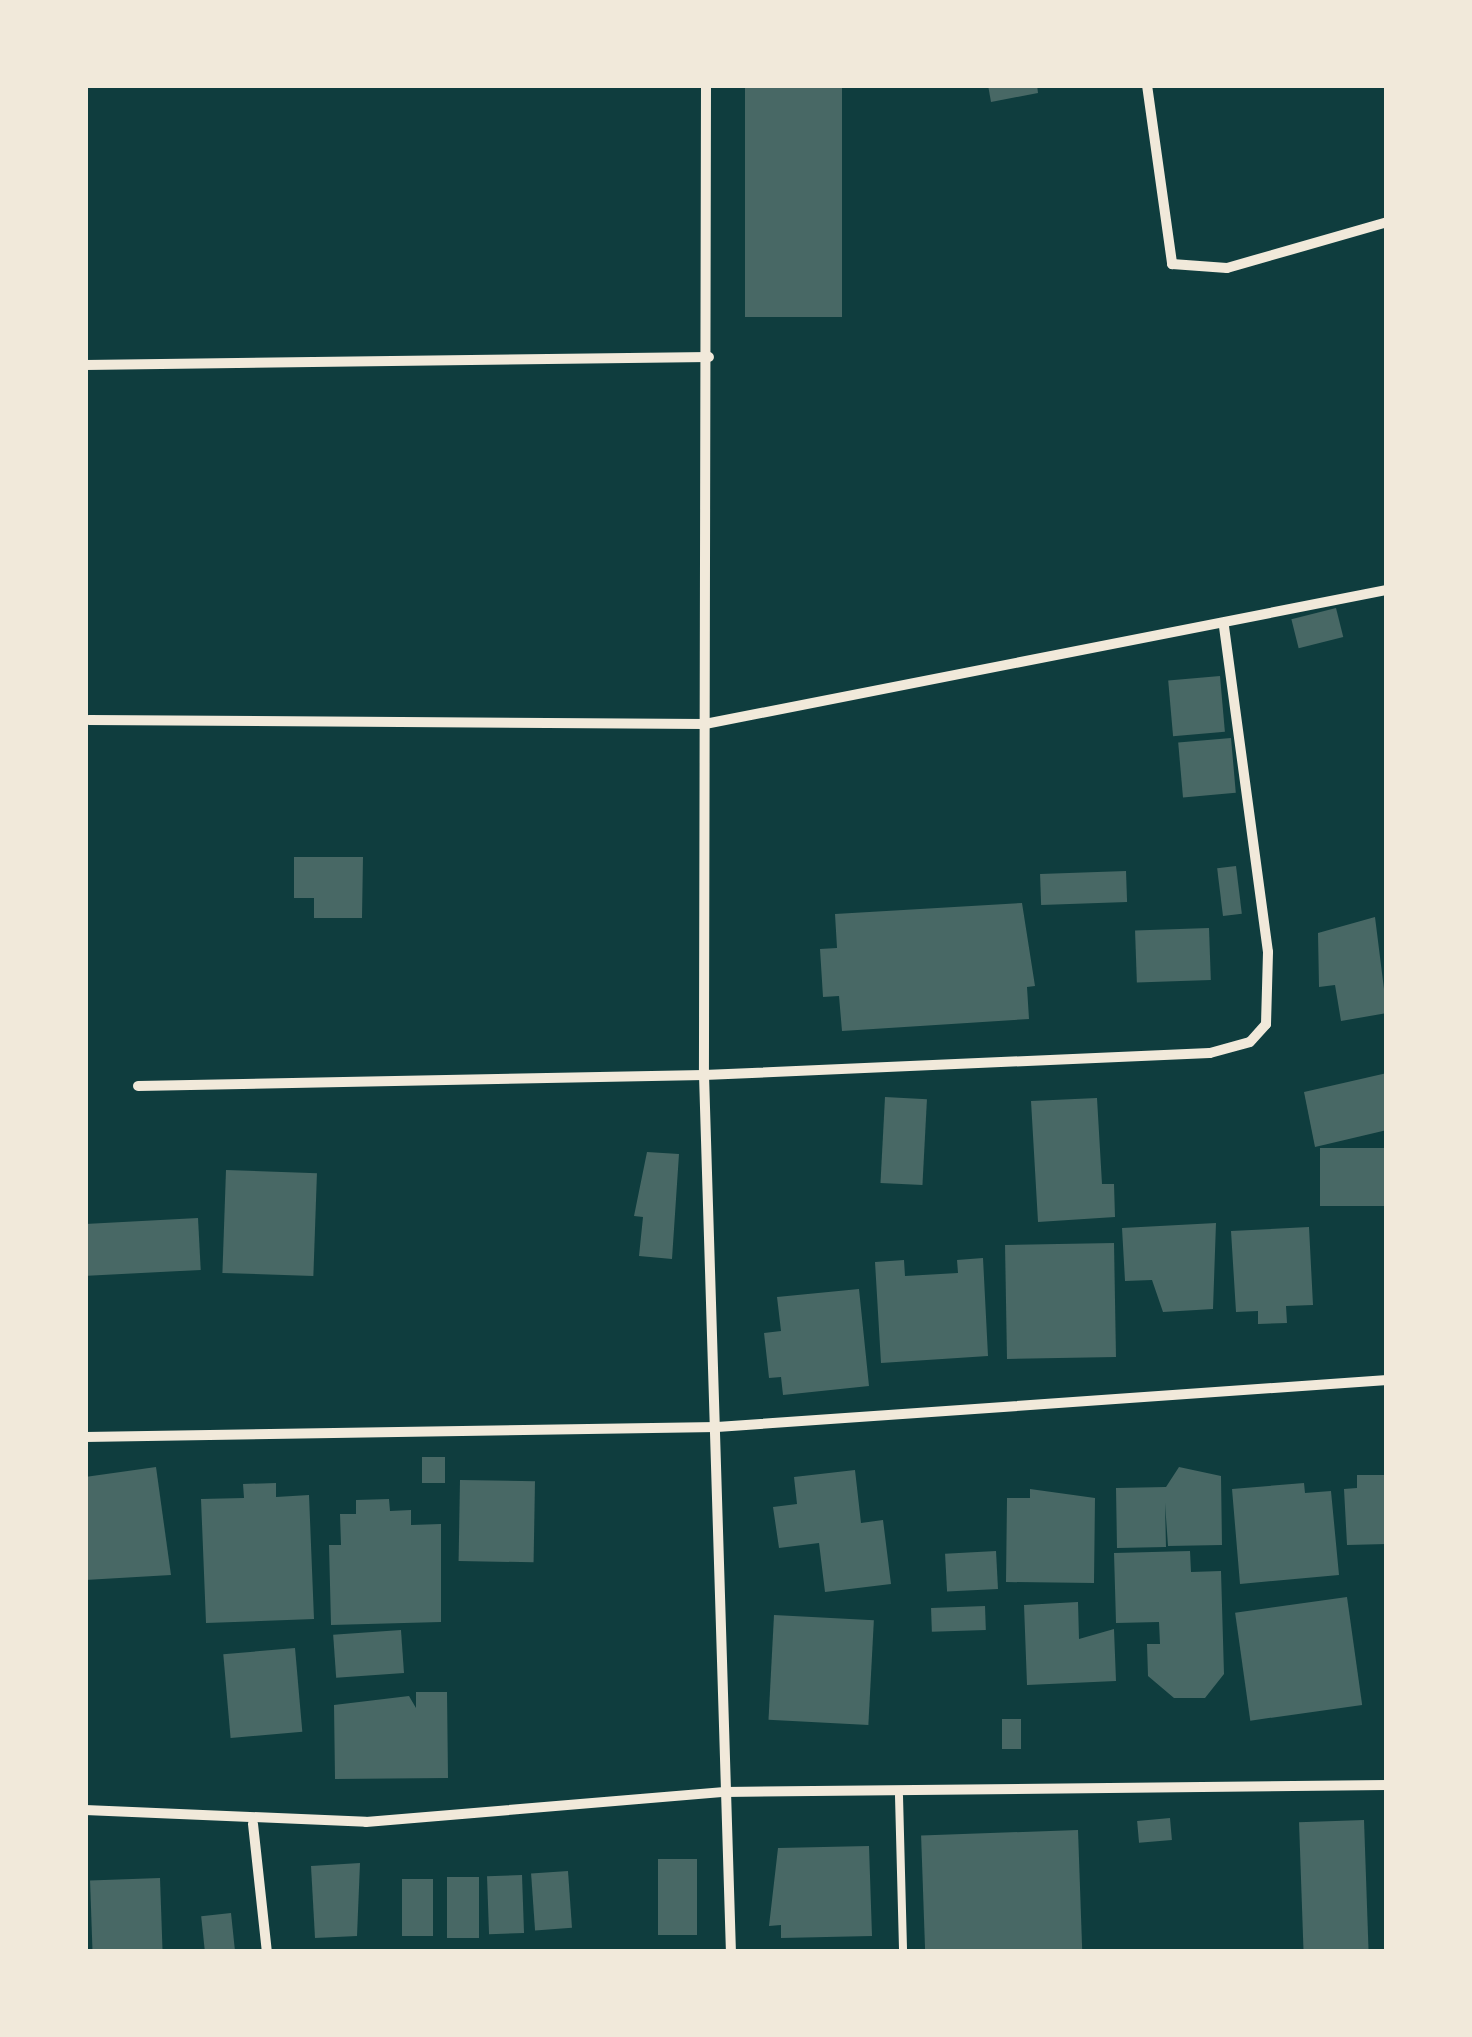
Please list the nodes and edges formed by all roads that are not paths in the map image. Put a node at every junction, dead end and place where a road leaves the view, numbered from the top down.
1 (706, 85) edge
2 (1148, 85) edge
3 (1387, 222) edge
4 (709, 357) junction
5 (85, 365) edge
6 (1387, 590) edge
7 (1224, 626) junction
8 (89, 720) dead end
9 (705, 724) junction
10 (704, 1075) junction
11 (138, 1086) dead end
12 (1387, 1380) edge
13 (717, 1427) junction
14 (85, 1437) edge
15 (1387, 1785) edge
16 (725, 1792) junction
17 (900, 1796) junction
18 (85, 1810) edge
19 (253, 1824) junction
20 (267, 1952) edge
21 (731, 1952) edge
22 (903, 1952) edge

1 - 4 street
2 - 3 street
4 - 5 street
4 - 9 street
6 - 7 street
7 - 9 street
7 - 10 street
8 - 9 street
9 - 10 street
10 - 11 street
10 - 13 street
12 - 13 street
13 - 14 street
13 - 16 street
15 - 17 street
16 - 17 street
16 - 19 street
16 - 21 street
17 - 22 lane
18 - 19 street
19 - 20 street

